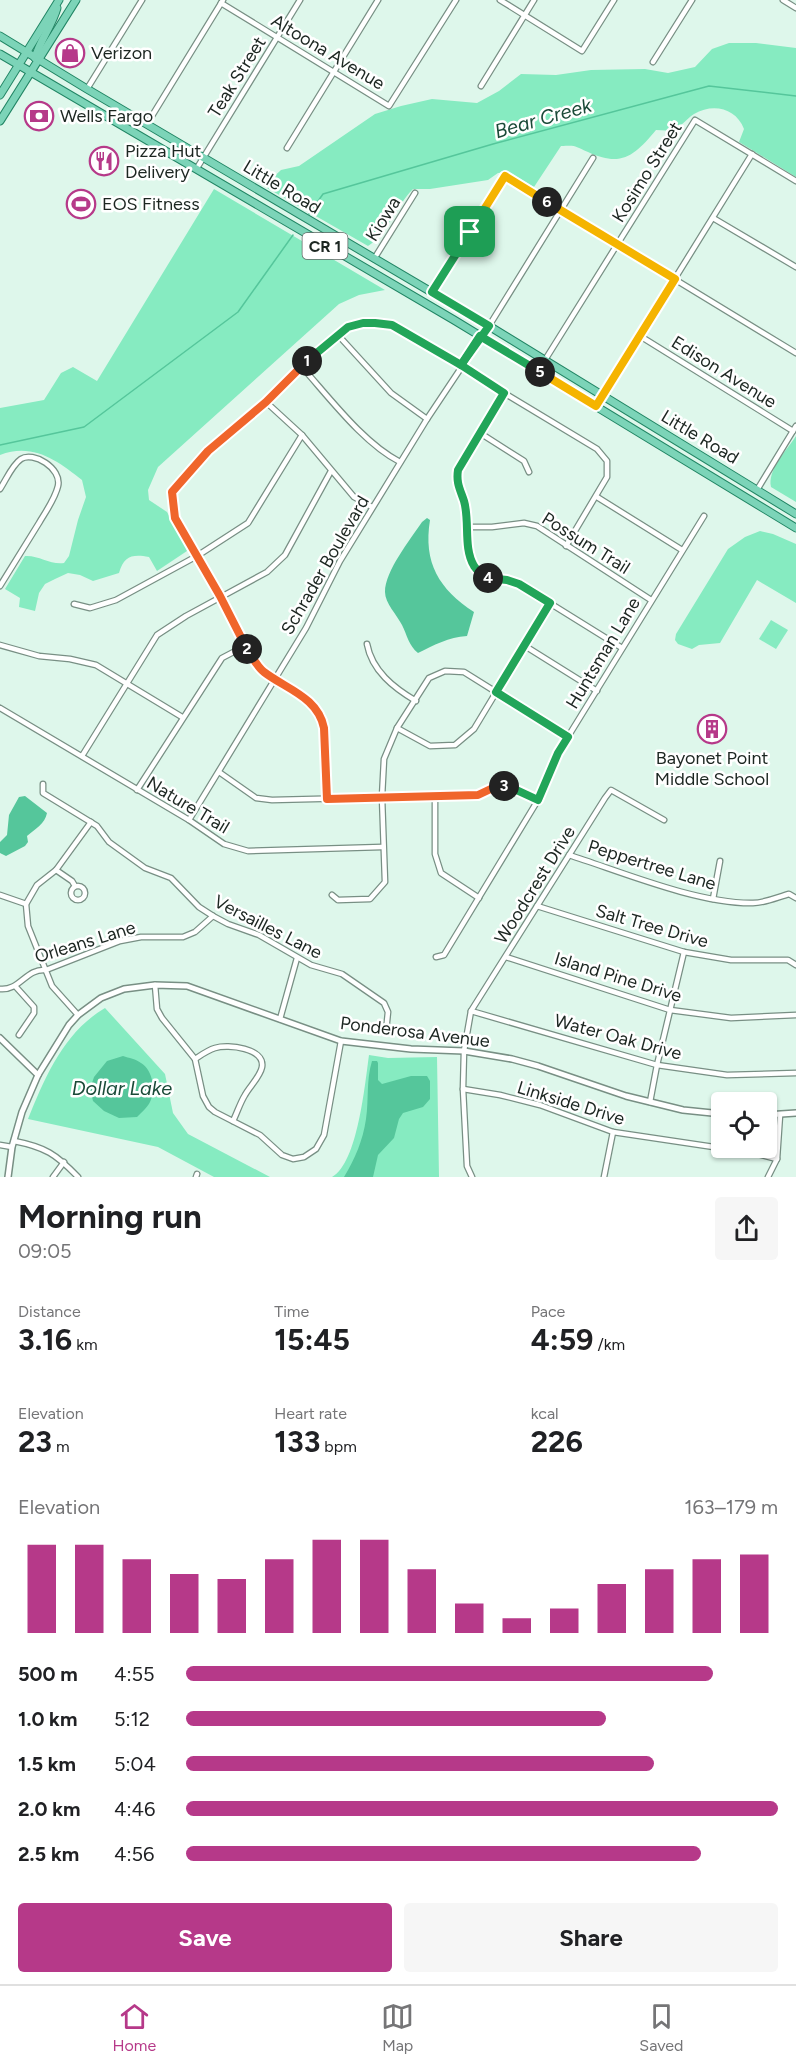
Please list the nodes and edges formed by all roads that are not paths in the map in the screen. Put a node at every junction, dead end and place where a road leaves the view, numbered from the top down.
1 (59, 0) edge
2 (76, 0) edge
3 (142, 0) edge
4 (300, 0) edge
5 (378, 0) edge
6 (456, 0) edge
7 (500, 0) edge
8 (534, 0) edge
9 (614, 0) edge
10 (692, 0) edge
11 (783, 0) edge
12 (222, 2) edge
13 (796, 8) edge
14 (525, 15) junction
15 (0, 36) edge
16 (277, 37) junction
17 (28, 51) junction
18 (0, 54) edge
19 (38, 57) junction
20 (653, 62) dead end
21 (19, 65) junction
22 (31, 72) junction
23 (334, 72) junction
24 (481, 86) dead end
25 (87, 89) junction
26 (0, 95) edge
27 (0, 121) edge
28 (147, 124) junction
29 (286, 148) dead end
30 (752, 154) junction
31 (203, 158) junction
32 (593, 158) dead end
33 (196, 168) junction
34 (796, 181) edge
35 (415, 193) dead end
36 (561, 210) junction
37 (713, 218) junction
38 (617, 244) junction
39 (374, 259) junction
40 (796, 267) edge
41 (675, 279) junction
42 (432, 292) junction
43 (489, 326) junction
44 (338, 335) junction
45 (480, 336) junction
46 (640, 336) junction
47 (796, 353) edge
48 (545, 360) junction
49 (461, 365) junction
50 (301, 366) junction
51 (504, 393) junction
52 (603, 395) junction
53 (266, 402) junction
54 (596, 406) junction
55 (427, 419) junction
56 (795, 429) edge
57 (480, 434) junction
58 (302, 435) junction
59 (400, 462) junction
60 (332, 471) junction
61 (529, 472) dead end
62 (0, 489) edge
63 (757, 490) junction
64 (597, 497) junction
65 (372, 507) junction
66 (796, 514) edge
67 (704, 516) dead end
68 (467, 527) junction
69 (796, 528) edge
70 (566, 546) junction
71 (682, 550) junction
72 (197, 556) junction
73 (0, 586) edge
74 (220, 596) junction
75 (651, 600) junction
76 (550, 603) junction
77 (74, 604) dead end
78 (367, 644) dead end
79 (0, 645) edge
80 (245, 645) junction
81 (525, 645) junction
82 (622, 648) junction
83 (274, 678) junction
84 (127, 684) junction
85 (597, 691) junction
86 (496, 692) junction
87 (416, 701) junction
88 (0, 708) edge
89 (182, 717) junction
90 (397, 728) junction
91 (568, 737) junction
92 (82, 756) junction
93 (219, 772) junction
94 (43, 784) dead end
95 (137, 790) junction
96 (382, 797) junction
97 (435, 797) junction
98 (327, 799) junction
99 (538, 800) junction
100 (189, 820) junction
101 (664, 820) dead end
102 (91, 822) junction
103 (382, 847) junction
104 (569, 855) junction
105 (720, 861) dead end
106 (56, 870) junction
107 (75, 886) dead end
108 (332, 894) dead end
109 (0, 895) edge
110 (479, 898) junction
111 (796, 898) edge
112 (713, 899) junction
113 (26, 904) junction
114 (537, 906) junction
115 (213, 916) junction
116 (684, 952) junction
117 (436, 957) dead end
118 (506, 957) junction
119 (297, 958) junction
120 (796, 965) edge
121 (46, 970) junction
122 (154, 985) junction
123 (16, 987) junction
124 (0, 989) edge
125 (670, 1010) junction
126 (471, 1011) junction
127 (78, 1015) junction
128 (796, 1016) edge
129 (280, 1019) junction
130 (386, 1031) dead end
131 (19, 1035) dead end
132 (0, 1038) edge
133 (341, 1041) junction
134 (464, 1051) junction
135 (195, 1059) junction
136 (657, 1065) junction
137 (796, 1073) edge
138 (38, 1075) junction
139 (463, 1089) junction
140 (650, 1102) junction
141 (711, 1113) edge
142 (796, 1113) edge
143 (780, 1115) joint
144 (233, 1121) junction
145 (614, 1132) junction
146 (13, 1144) junction
147 (0, 1145) edge
148 (777, 1159) junction
149 (64, 1162) junction
150 (8, 1177) edge
151 (53, 1177) edge
152 (78, 1177) edge
153 (472, 1177) edge
154 (604, 1177) edge
155 (768, 1177) edge

1 - 17 main road
1 - 19 main road
2 - 19 main road
3 - 25 street
4 - 16 street, Teak Street
5 - 23 street
6 - 23 street, Altoona Avenue
7 - 14 street
8 - 14 street
9 - 14 street
10 - 20 street
11 - 13 street
12 - 16 street, Altoona Avenue
12 - 28 street
14 - 24 street
15 - 17 main road, Little Road / CR 1
16 - 23 street, Altoona Avenue
16 - 31 street, Teak Street
17 - 19 main road, Little Road / CR 1
17 - 21 main road
18 - 21 main road, Little Road / CR 1
19 - 22 main road
19 - 25 main road, Little Road / CR 1
21 - 22 main road, Little Road / CR 1
21 - 26 main road
22 - 27 main road
22 - 33 main road, Little Road / CR 1
23 - 29 street
25 - 28 main road, Little Road / CR 1
28 - 31 main road, Little Road / CR 1
30 - 34 street
30 - 37 street
30 - 38 street, Kosimo Street
31 - 33 street, Teak Street
31 - 39 main road, Little Road / CR 1
32 - 36 street, Schrader Boulevard
33 - 45 main road, Little Road / CR 1
35 - 39 street, Kiowa
36 - 38 street
36 - 42 street
36 - 43 street, Schrader Boulevard
37 - 40 street
37 - 41 street
38 - 41 street
38 - 48 street, Kosimo Street
39 - 42 main road, Little Road / CR 1
41 - 46 street
41 - 47 street
42 - 43 main road, Little Road / CR 1
43 - 45 street, Schrader Boulevard
43 - 48 main road, Little Road / CR 1
44 - 49 street
44 - 50 street
44 - 55 street
45 - 49 street, Schrader Boulevard
45 - 54 main road, Little Road / CR 1
46 - 52 street
46 - 56 street, Edison Avenue
48 - 52 main road, Little Road / CR 1
49 - 51 street
49 - 55 street, Schrader Boulevard
50 - 53 street
50 - 59 street
51 - 57 street
51 - 64 street
52 - 54 street
52 - 63 main road, Little Road / CR 1
53 - 58 street
53 - 72 street
54 - 69 main road, Little Road / CR 1
55 - 59 street, Schrader Boulevard
56 - 63 street
57 - 61 street
57 - 68 street
58 - 60 street
58 - 72 street
59 - 65 street, Schrader Boulevard
60 - 65 street
60 - 74 street
62 - 73 street
63 - 66 main road, Little Road / CR 1
64 - 70 street
64 - 71 street
65 - 83 street, Schrader Boulevard
67 - 71 street, Huntsman Lane
68 - 70 street, Possum Trail
68 - 76 street
70 - 75 street, Possum Trail
71 - 75 street, Huntsman Lane
72 - 74 street
72 - 77 street
74 - 80 street
74 - 84 street
75 - 82 street, Huntsman Lane
76 - 81 street
76 - 82 street
78 - 87 street
79 - 84 street
80 - 83 street
80 - 89 street
81 - 85 street
81 - 86 street
82 - 85 street, Huntsman Lane
83 - 93 street, Schrader Boulevard
83 - 98 street
84 - 89 street
84 - 92 street
85 - 91 street, Huntsman Lane
86 - 87 street
86 - 90 street
86 - 91 street
87 - 90 street
88 - 92 street, Nature Trail
89 - 95 street
90 - 96 street
91 - 99 street, Huntsman Lane
92 - 95 street, Nature Trail
93 - 98 street
93 - 100 street, Schrader Boulevard
94 - 102 street, Versailles Lane
95 - 100 street, Nature Trail
96 - 97 street
96 - 98 street
96 - 103 street
97 - 99 street
97 - 110 street
99 - 110 street, Huntsman Lane
100 - 103 street, Nature Trail
101 - 104 street, Woodcrest Drive
102 - 106 street
102 - 115 street, Versailles Lane
103 - 108 street
104 - 112 street, Peppertree Lane
104 - 114 street, Woodcrest Drive
105 - 112 street
106 - 107 street
106 - 113 street
109 - 113 street
110 - 117 street, Huntsman Lane
111 - 112 street, Peppertree Lane
113 - 121 street
114 - 116 street, Salt Tree Drive
114 - 118 street, Woodcrest Drive
115 - 119 street, Versailles Lane
115 - 121 street, Orleans Lane
116 - 120 street, Salt Tree Drive
116 - 125 street
118 - 125 street, Island Pine Drive
118 - 126 street, Woodcrest Drive
119 - 129 street, Versailles Lane
119 - 130 street, Versailles Lane
121 - 123 street, Orleans Lane
121 - 127 street
122 - 127 street, Ponderosa Avenue
122 - 129 street, Ponderosa Avenue
122 - 135 street
123 - 124 street
123 - 131 street
125 - 128 street, Island Pine Drive
125 - 136 street
126 - 134 street, Woodcrest Drive
126 - 136 street, Water Oak Drive
127 - 138 street, Ponderosa Avenue
129 - 133 street, Ponderosa Avenue
132 - 138 street
133 - 134 street, Ponderosa Avenue
133 - 144 street
134 - 139 street, Woodcrest Drive
134 - 140 street, Ponderosa Avenue
135 - 144 street
135 - 144 street
136 - 137 street, Water Oak Drive
136 - 140 street
138 - 146 street, Ponderosa Avenue
139 - 145 street, Linkside Drive
139 - 153 street, Woodcrest Drive
140 - 141 street, Ponderosa Avenue
142 - 143 street
143 - 148 street
145 - 148 street, Linkside Drive
145 - 154 street
146 - 147 street
146 - 149 street
146 - 150 street, Ponderosa Avenue
148 - 155 street
149 - 151 street
149 - 152 street

